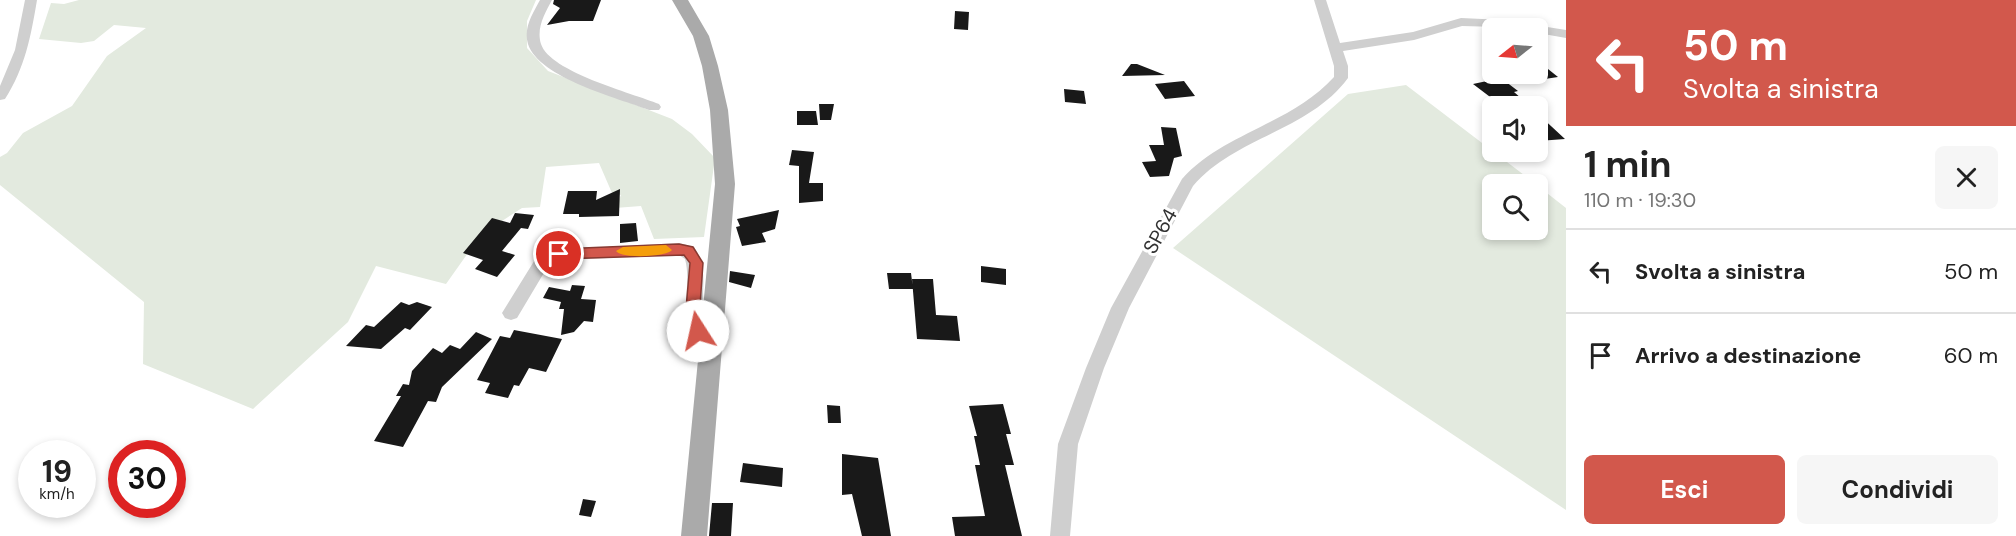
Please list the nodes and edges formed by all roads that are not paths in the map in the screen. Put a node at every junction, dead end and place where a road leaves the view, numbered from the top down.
1 (30, 0) edge
2 (546, 0) edge
3 (680, 0) edge
4 (1320, 0) edge
5 (1482, 23) edge
6 (1548, 31) edge
7 (1566, 34) edge
8 (1334, 48) junction
9 (0, 96) edge
10 (654, 107) dead end
11 (512, 314) dead end
12 (711, 336) junction
13 (694, 536) edge
14 (1060, 536) edge

1 - 9 street
2 - 10 street
3 - 12 main road
4 - 8 street, SP64 / SP64
5 - 8 street
6 - 7 street
8 - 14 street, SP64 / SP64
11 - 12 street
12 - 13 main road

